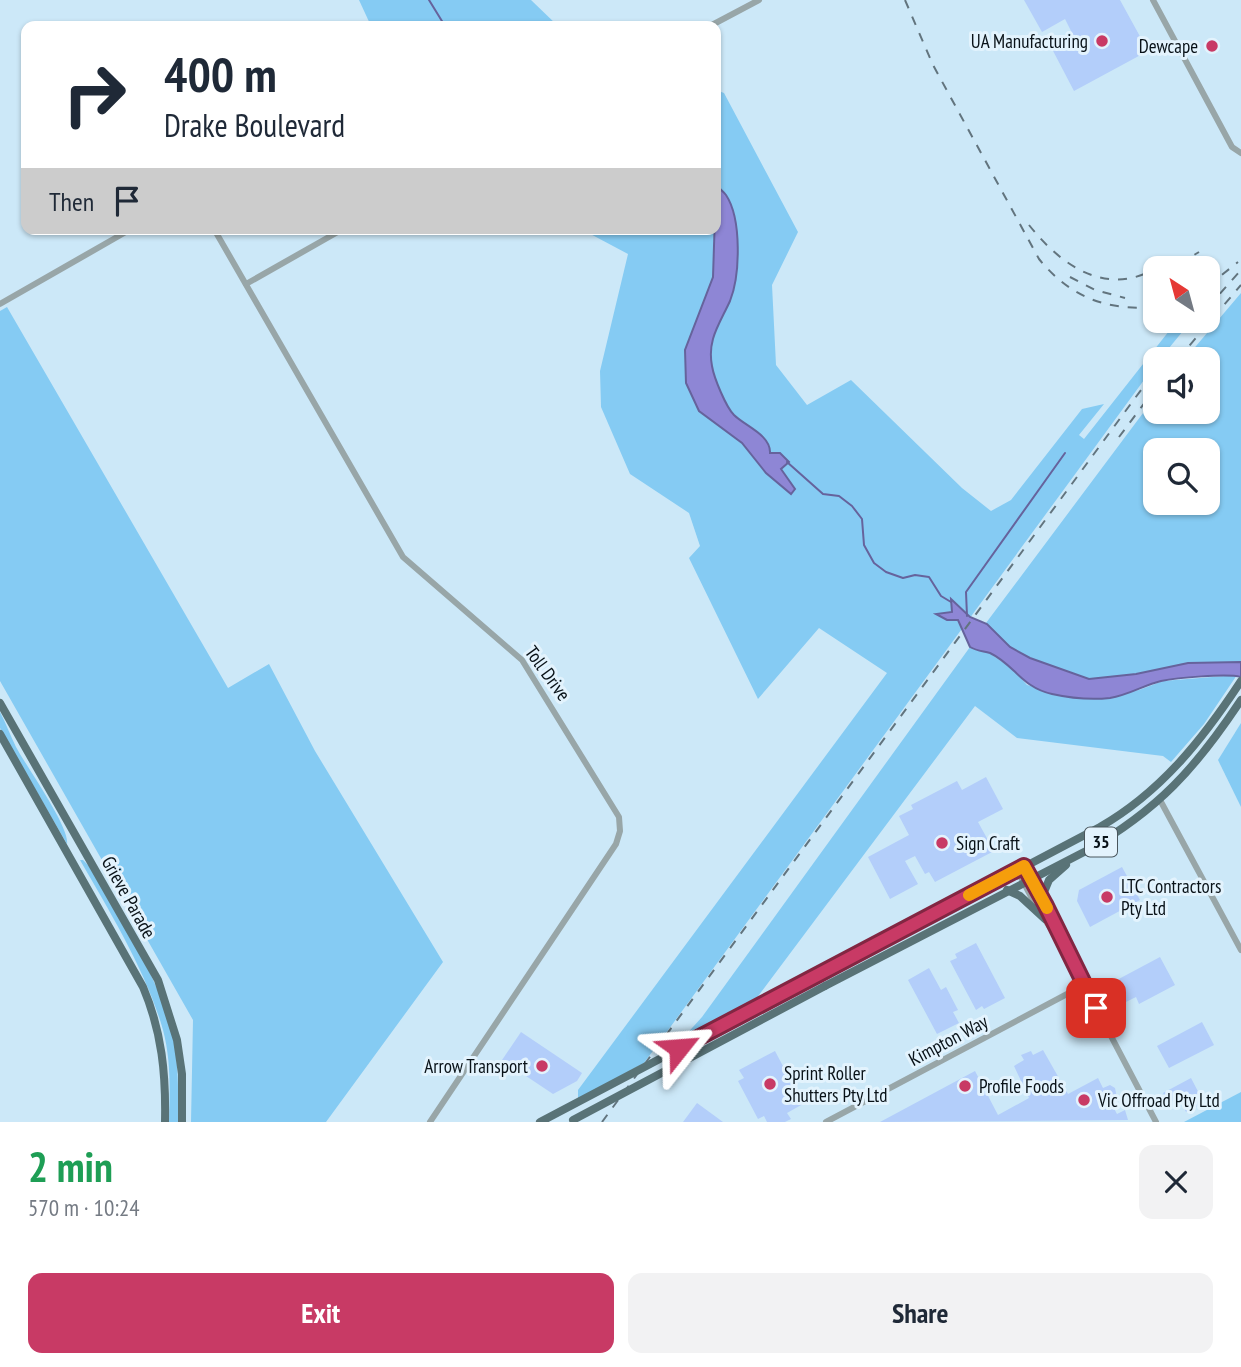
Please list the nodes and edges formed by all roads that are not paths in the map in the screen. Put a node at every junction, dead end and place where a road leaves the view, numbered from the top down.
1 (759, 0) edge
2 (1153, 0) edge
3 (719, 21) edge
4 (1241, 153) edge
5 (121, 235) edge
6 (217, 235) edge
7 (332, 235) edge
8 (246, 284) junction
9 (0, 304) edge
10 (1241, 681) edge
11 (1241, 700) edge
12 (0, 703) edge
13 (0, 734) edge
14 (1160, 800) junction
15 (1086, 850) junction
16 (1020, 868) junction
17 (1028, 880) junction
18 (1007, 890) junction
19 (1042, 897) junction
20 (1045, 919) junction
21 (1241, 950) edge
22 (1067, 952) junction
23 (1084, 985) junction
24 (164, 1122) edge
25 (182, 1122) edge
26 (430, 1122) edge
27 (540, 1122) edge
28 (568, 1122) edge
29 (826, 1122) edge
30 (1156, 1122) edge

1 - 3 street
2 - 4 street
5 - 9 street
6 - 8 street, Toll Drive
7 - 8 street
8 - 26 street, Toll Drive
10 - 16 main road, 35
11 - 14 main road, 35
12 - 25 main road, Grieve Parade
13 - 24 main road, Grieve Parade
14 - 15 main road, 35
14 - 21 street
15 - 17 main road, 35
15 - 19 main road
16 - 17 street
16 - 27 main road, 35, bridge
17 - 18 main road, 35
17 - 19 street
17 - 20 street
18 - 20 main road
18 - 28 main road, 35, bridge
19 - 22 street
20 - 22 street
22 - 23 street
23 - 29 street, Kimpton Way
23 - 30 street

